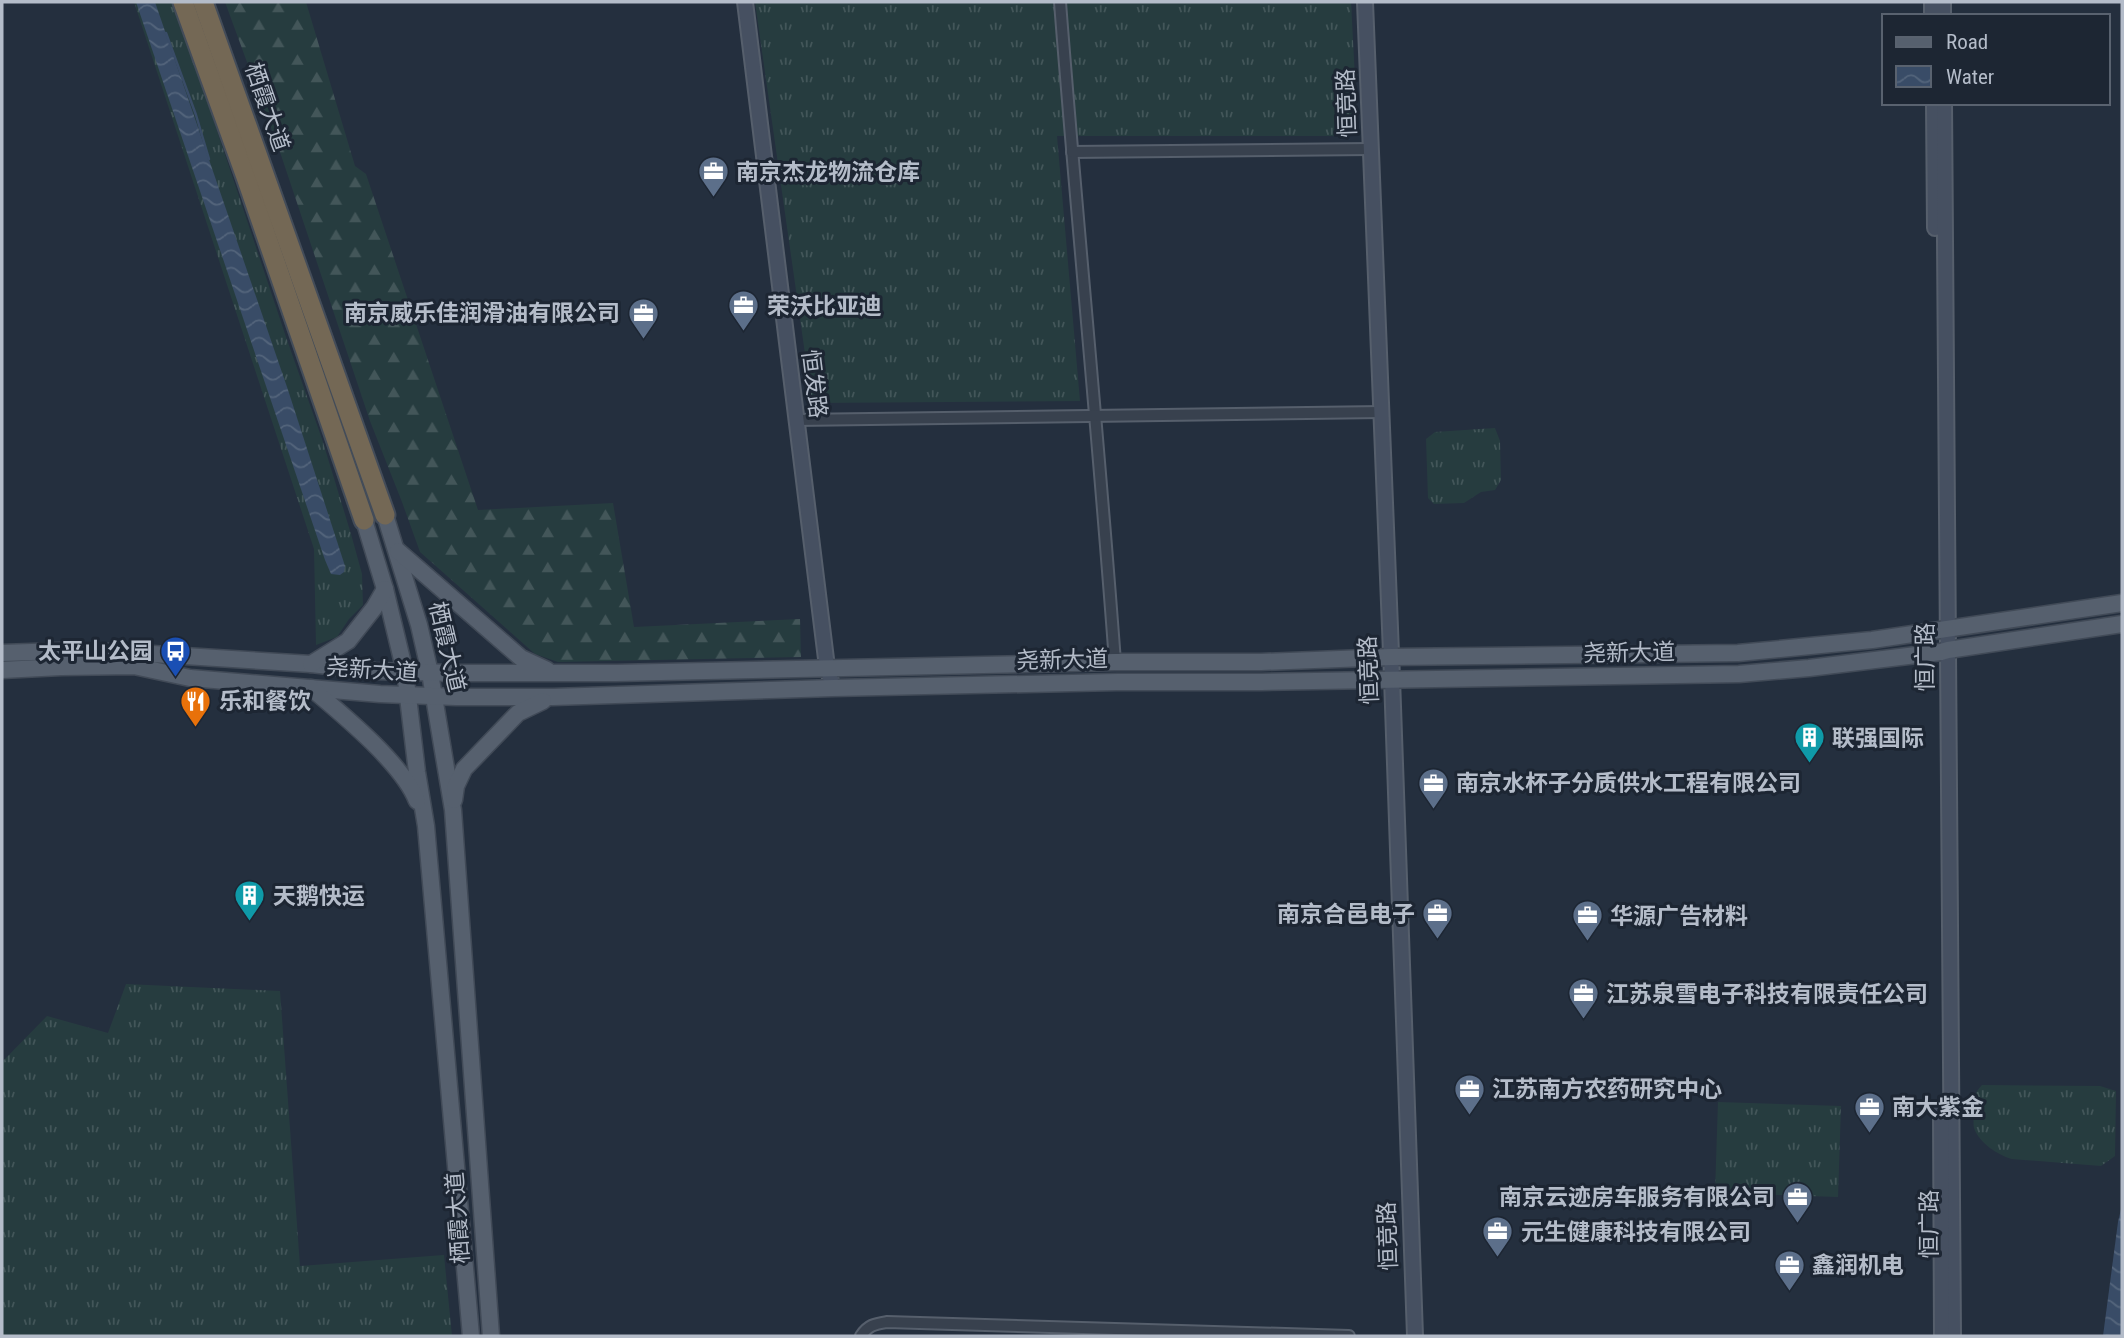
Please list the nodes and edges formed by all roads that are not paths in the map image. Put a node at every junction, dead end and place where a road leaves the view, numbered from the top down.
1 (183, 2) edge
2 (203, 2) edge
3 (745, 2) edge
4 (1060, 2) edge
5 (1365, 2) edge
6 (1934, 105) edge
7 (1944, 105) edge
8 (1371, 149) junction
9 (1072, 152) junction
10 (1381, 412) junction
11 (1097, 416) junction
12 (796, 420) junction
13 (385, 515) joint
14 (364, 520) joint
15 (397, 551) junction
16 (385, 589) junction
17 (2122, 603) edge
18 (2122, 624) edge
19 (1944, 630) junction
20 (1945, 651) junction
21 (2, 653) edge
22 (1391, 657) junction
23 (1115, 662) junction
24 (312, 664) junction
25 (827, 667) junction
26 (2, 670) edge
27 (405, 672) junction
28 (552, 672) junction
29 (430, 673) junction
30 (1392, 678) junction
31 (312, 688) junction
32 (833, 688) junction
33 (408, 696) junction
34 (434, 697) junction
35 (553, 697) junction
36 (453, 810) junction
37 (426, 825) junction
38 (471, 1336) edge
39 (491, 1336) edge
40 (861, 1336) edge
41 (1349, 1336) edge
42 (1415, 1336) edge
43 (1942, 1336) edge
44 (1953, 1336) edge

1 - 14 highway, 栖霞大道
2 - 13 highway, 栖霞大道
3 - 12 street, 恒发路
4 - 9 street
5 - 8 street, 恒竞路
6 - 19 street, 恒广路
7 - 19 street, 恒广路
8 - 9 street
8 - 10 street, 恒竞路
9 - 11 street
10 - 11 street
10 - 22 street, 恒竞路
11 - 12 street
11 - 23 street
12 - 25 street, 恒发路
13 - 15 main road, 栖霞大道
14 - 16 main road, 栖霞大道
15 - 28 main road
15 - 29 main road, 栖霞大道
16 - 24 main road
16 - 27 main road, 栖霞大道
17 - 19 main road, 尧新大道
18 - 20 main road, 尧新大道
19 - 20 street, 恒广路
19 - 22 main road, 尧新大道
20 - 30 main road, 尧新大道
20 - 43 street, 恒广路
20 - 44 street, 恒广路
21 - 24 main road, 尧新大道
22 - 23 main road, 尧新大道
22 - 30 street, 恒竞路
23 - 25 main road, 尧新大道
24 - 27 main road, 尧新大道
25 - 28 main road, 尧新大道
25 - 32 street, 恒发路
26 - 31 main road, 尧新大道
27 - 29 main road, 尧新大道
27 - 33 main road, 栖霞大道
28 - 29 main road, 尧新大道
29 - 34 main road, 栖霞大道
30 - 32 main road, 尧新大道
30 - 42 street, 恒竞路
31 - 33 main road, 尧新大道
31 - 37 main road
32 - 35 main road, 尧新大道
33 - 34 main road, 尧新大道
33 - 37 main road, 栖霞大道
34 - 35 main road, 尧新大道
34 - 36 main road, 栖霞大道
35 - 36 main road
36 - 39 main road, 栖霞大道
37 - 38 main road, 栖霞大道
40 - 41 street

